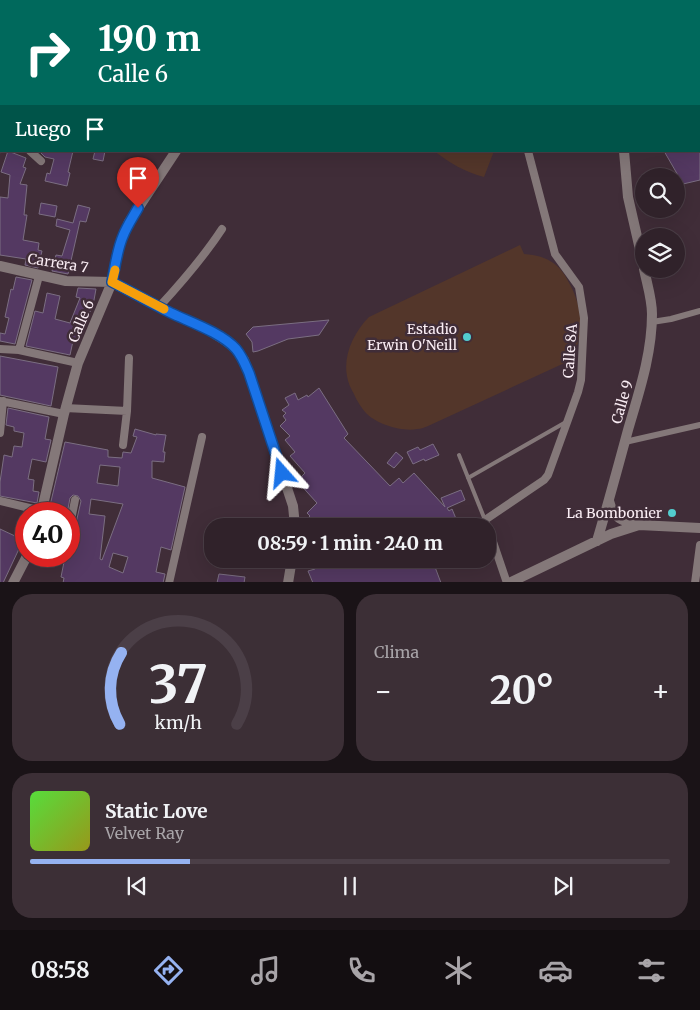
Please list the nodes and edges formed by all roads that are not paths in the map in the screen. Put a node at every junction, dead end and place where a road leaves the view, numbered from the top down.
1 (31, 152) edge
2 (175, 152) edge
3 (528, 152) edge
4 (624, 152) edge
5 (41, 160) dead end
6 (222, 228) dead end
7 (635, 228) edge
8 (0, 266) edge
9 (39, 276) junction
10 (646, 278) edge
11 (112, 282) junction
12 (159, 307) junction
13 (700, 312) edge
14 (652, 322) junction
15 (0, 349) edge
16 (19, 350) junction
17 (129, 358) dead end
18 (78, 363) junction
19 (2, 401) edge
20 (65, 411) junction
21 (127, 411) junction
22 (568, 421) junction
23 (700, 425) edge
24 (0, 433) edge
25 (202, 436) dead end
26 (625, 442) junction
27 (123, 445) dead end
28 (459, 455) dead end
29 (468, 478) junction
30 (0, 501) edge
31 (609, 501) junction
32 (44, 502) edge
33 (15, 505) edge
34 (294, 518) edge
35 (484, 518) edge
36 (494, 518) edge
37 (639, 525) junction
38 (700, 528) edge
39 (597, 541) junction
40 (700, 545) edge
41 (496, 550) edge
42 (21, 567) edge
43 (290, 568) edge
44 (13, 582) edge
45 (169, 582) edge
46 (288, 582) edge
47 (508, 582) edge
48 (695, 582) edge

1 - 5 street
2 - 11 street, Calle 6
3 - 22 street, Calle 8A
4 - 7 street, Calle 9
6 - 12 street
8 - 9 street, Carrera 7
9 - 11 street, Carrera 7
9 - 16 street
10 - 14 street, Calle 9
11 - 12 street
11 - 18 street, Calle 6
12 - 34 street
13 - 14 street
14 - 26 street, Calle 9
15 - 16 street
16 - 18 street
17 - 21 street
18 - 20 street, Calle 6
19 - 20 street
19 - 24 street
20 - 21 street
20 - 32 street, Calle 6
21 - 27 street
22 - 29 lane
22 - 36 street, Calle 8A
23 - 26 street
25 - 45 street
26 - 31 street, Calle 9
28 - 29 lane
29 - 35 lane
30 - 33 street
31 - 37 street
31 - 39 street, Calle 9
37 - 38 street
37 - 39 street
39 - 47 street
40 - 48 street
41 - 47 street
42 - 44 street
43 - 46 street

